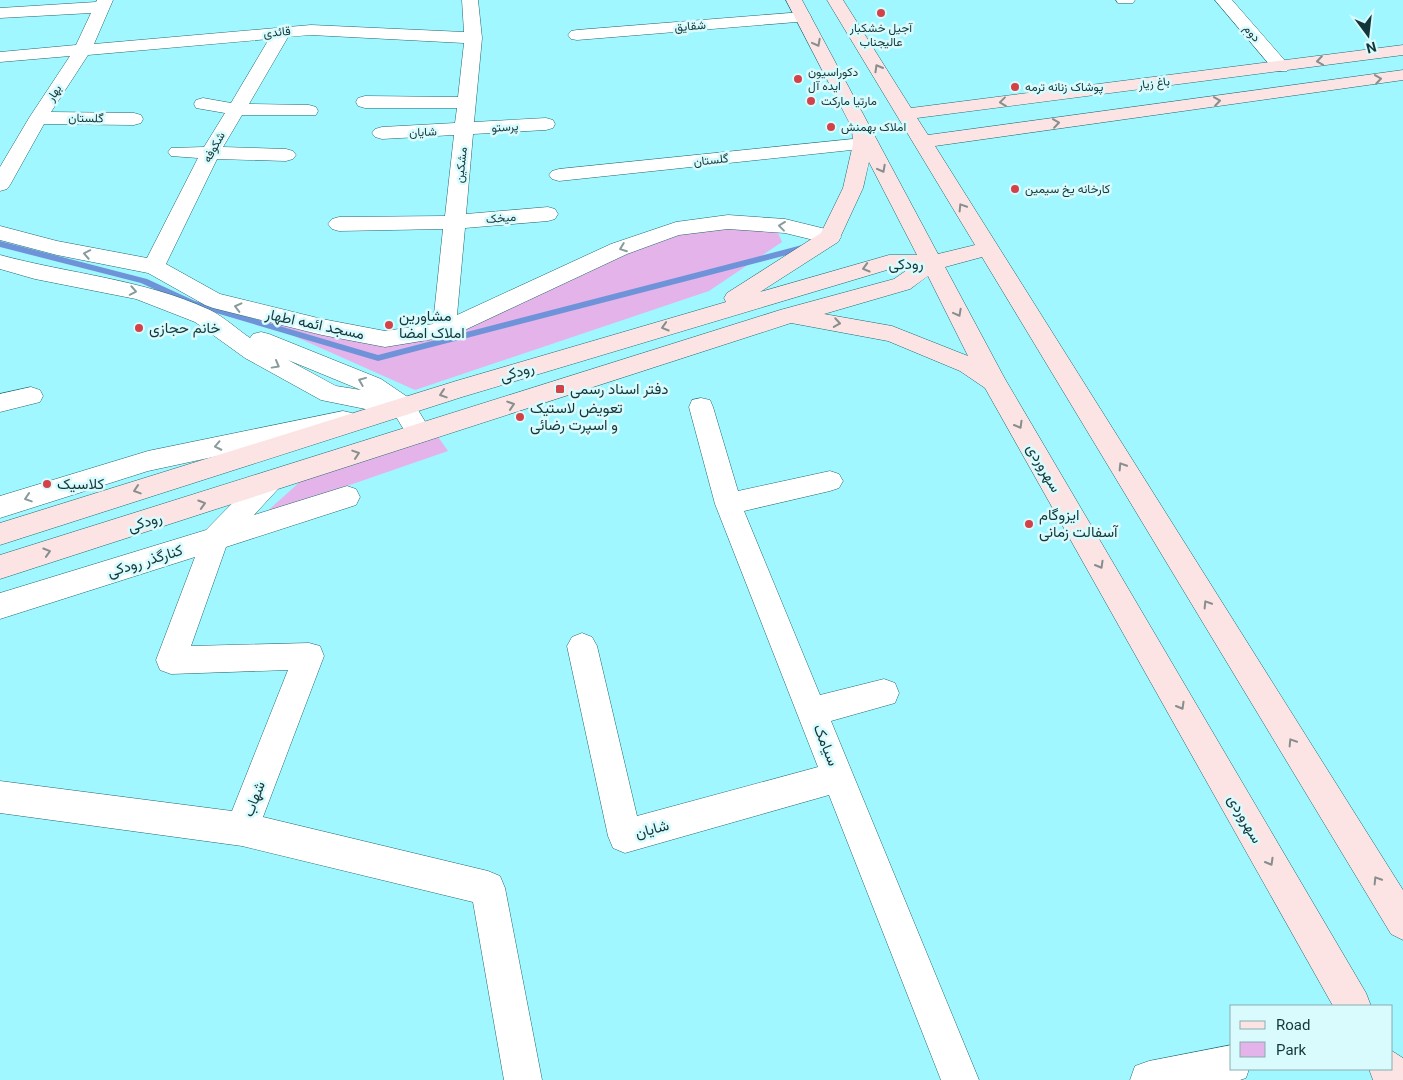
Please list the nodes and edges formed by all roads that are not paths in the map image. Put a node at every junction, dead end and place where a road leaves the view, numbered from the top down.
1 (470, 0) edge
2 (794, 0) edge
3 (835, 0) edge
4 (1223, 0) edge
5 (104, 4) edge
6 (0, 13) edge
7 (803, 17) junction
8 (282, 32) junction
9 (577, 35) dead end
10 (473, 38) junction
11 (1403, 50) edge
12 (82, 52) junction
13 (0, 57) edge
14 (1281, 67) junction
15 (1403, 75) edge
16 (365, 102) dead end
17 (203, 104) dead end
18 (467, 104) junction
19 (236, 109) junction
20 (308, 112) dead end
21 (904, 114) junction
22 (38, 118) junction
23 (134, 119) dead end
24 (546, 124) dead end
25 (464, 130) junction
26 (382, 133) dead end
27 (862, 135) junction
28 (921, 142) junction
29 (178, 152) dead end
30 (210, 153) junction
31 (286, 155) dead end
32 (559, 175) dead end
33 (0, 185) edge
34 (548, 214) dead end
35 (455, 222) junction
36 (338, 224) dead end
37 (0, 234) edge
38 (830, 237) junction
39 (988, 249) junction
40 (0, 262) edge
41 (931, 263) junction
42 (154, 267) junction
43 (208, 308) junction
44 (712, 313) junction
45 (788, 316) junction
46 (444, 330) junction
47 (994, 382) junction
48 (31, 396) dead end
49 (0, 403) edge
50 (403, 407) junction
51 (701, 407) dead end
52 (419, 433) junction
53 (269, 482) junction
54 (830, 482) dead end
55 (347, 496) dead end
56 (728, 504) junction
57 (0, 507) edge
58 (0, 534) edge
59 (215, 539) junction
60 (0, 567) edge
61 (0, 606) edge
62 (582, 646) dead end
63 (884, 693) dead end
64 (812, 711) junction
65 (838, 778) junction
66 (0, 797) edge
67 (242, 829) junction
68 (1403, 922) edge
69 (1352, 1005) edge
70 (1230, 1065) edge
71 (1187, 1076) edge
72 (523, 1080) edge
73 (960, 1080) edge
74 (1149, 1080) edge

1 - 10 street, مشکین
2 - 7 main road, سهروردی
21 -> 3 main road
4 - 14 street, دوم
5 - 6 street
5 - 12 street, بهار
7 - 9 street, شقایق
7 -> 27 main road, سهروردی
8 - 10 street, قائدی
8 - 12 street, قائدی
8 - 19 street, شکوفه
10 - 18 street, مشکین
11 -> 14 main road, باغ زیار
12 - 13 street, قائدی
12 - 22 street, بهار
14 -> 21 main road, باغ زیار
28 -> 15 main road, باغ زیار
16 - 18 street
17 - 19 street
18 - 25 street, مشکین
19 - 20 street
19 - 30 street, شکوفه
21 - 28 main road
22 - 23 street, گلستان
22 - 33 street, بهار
24 - 25 street, پرستو
25 - 26 street, شایان
25 - 35 street, مشکین
27 - 32 street, گلستان
27 - 38 main road
27 -> 41 main road, سهروردی
39 -> 28 main road
29 - 30 street
30 - 31 street
30 - 42 street, شکوفه
34 - 35 street, میخک
35 - 36 street
35 - 46 street, مشکین
42 -> 37 street, مسجد ائمه اطهار
38 - 44 main road
38 -> 46 street, مسجد ائمه اطهار
39 - 41 main road
68 -> 39 main road
40 -> 43 street, مسجد ائمه اطهار
41 -> 44 main road, رودکی
41 - 45 main road, رودکی
41 -> 47 main road, سهروردی
42 - 43 street, مسجد ائمه اطهار
46 -> 43 street, مسجد ائمه اطهار
43 - 50 street, مسجد ائمه اطهار
44 -> 50 main road, رودکی
45 -> 47 main road
52 -> 45 main road, رودکی
47 -> 69 main road, سهروردی
48 - 49 street
50 - 52 street
50 -> 57 street
50 -> 58 main road, رودکی
51 - 56 street, سیامک
53 -> 52 main road, رودکی
53 - 59 street, کنارگذر رودکی
60 -> 53 main road, رودکی
54 - 56 street
55 - 59 street
56 - 64 street, سیامک
59 - 61 street, کنارگذر رودکی
59 - 67 street, شهاب
62 - 65 street, شایان
63 - 64 street
64 - 65 street, سیامک
65 - 73 street, سیامک
66 - 67 street
67 - 72 street, شهاب
70 - 71 street
71 - 74 street

